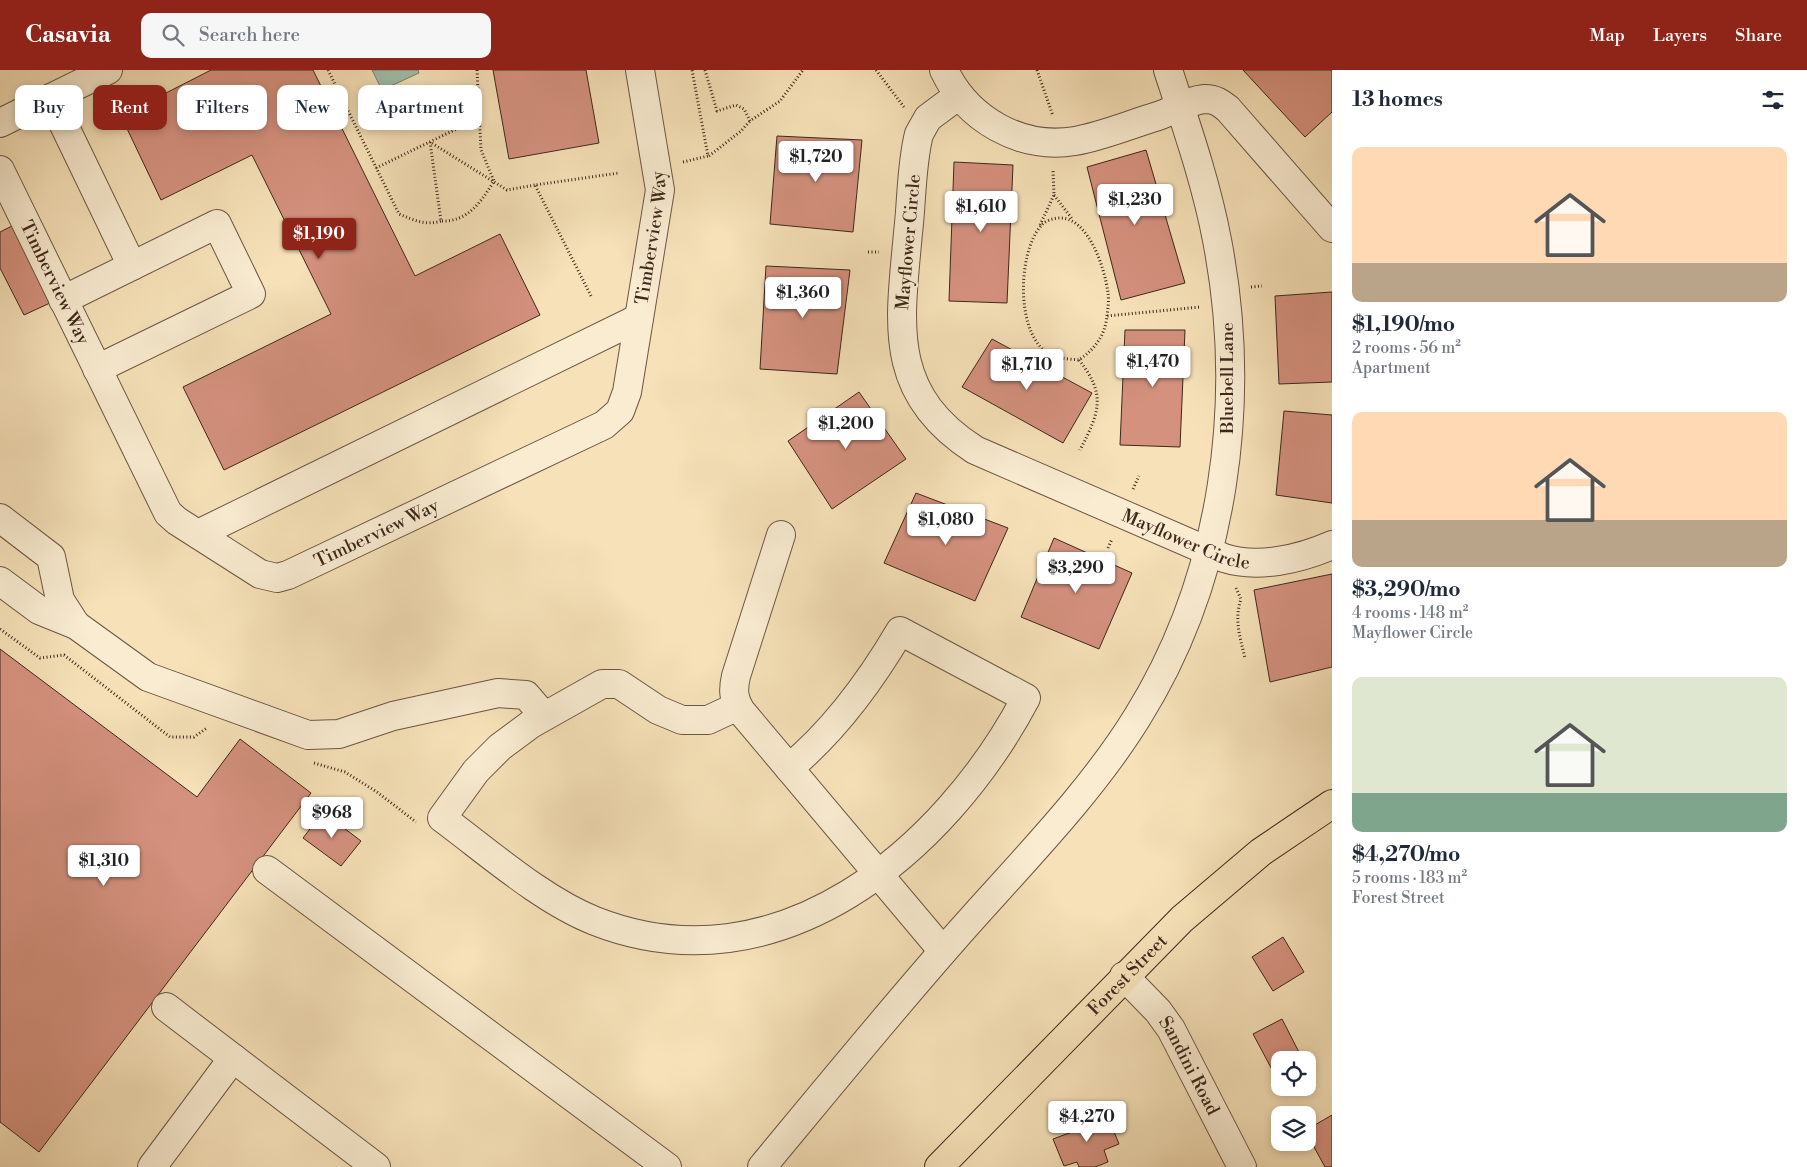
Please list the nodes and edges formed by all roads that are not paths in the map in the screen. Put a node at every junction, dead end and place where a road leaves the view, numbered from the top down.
1 (108, 70) edge
2 (640, 70) edge
3 (944, 70) edge
4 (1168, 70) edge
5 (78, 85) edge
6 (959, 95) junction
7 (1180, 108) junction
8 (15, 116) edge
9 (0, 123) edge
10 (67, 130) edge
11 (0, 170) edge
12 (1332, 228) edge
13 (132, 266) junction
14 (63, 300) junction
15 (639, 318) junction
16 (97, 369) junction
17 (0, 518) edge
18 (198, 534) junction
19 (781, 535) dead end
20 (1332, 546) edge
21 (1208, 549) junction
22 (0, 581) edge
23 (76, 625) junction
24 (738, 706) junction
25 (544, 716) junction
26 (789, 768) junction
27 (1332, 804) edge
28 (267, 870) dead end
29 (879, 874) junction
30 (943, 951) junction
31 (1124, 976) junction
32 (166, 1007) dead end
33 (233, 1058) junction
34 (152, 1167) edge
35 (376, 1167) edge
36 (667, 1167) edge
37 (762, 1167) edge
38 (939, 1167) edge
39 (1242, 1167) edge

1 - 5 street
2 - 15 street, Timberview Way
3 - 6 street
4 - 7 street, Bluebell Lane
6 - 7 street
6 - 21 street, Mayflower Circle
7 - 12 street
7 - 21 street, Bluebell Lane
8 - 9 street
10 - 13 street
11 - 14 street, Timberview Way
13 - 14 street
13 - 16 street
14 - 16 street, Timberview Way
15 - 18 street
15 - 18 street, Timberview Way
16 - 18 street, Timberview Way
17 - 23 street
19 - 24 street
20 - 21 street, Mayflower Circle
21 - 30 street, Bluebell Lane
22 - 23 street
23 - 25 street
24 - 25 street
24 - 26 street
25 - 29 street
26 - 29 street
26 - 29 street
27 - 31 main road, Forest Street
28 - 36 street
29 - 30 street
30 - 37 street, Bluebell Lane
31 - 38 main road, Forest Street
31 - 39 street, Sandini Road
32 - 33 street
33 - 34 street
33 - 35 street

